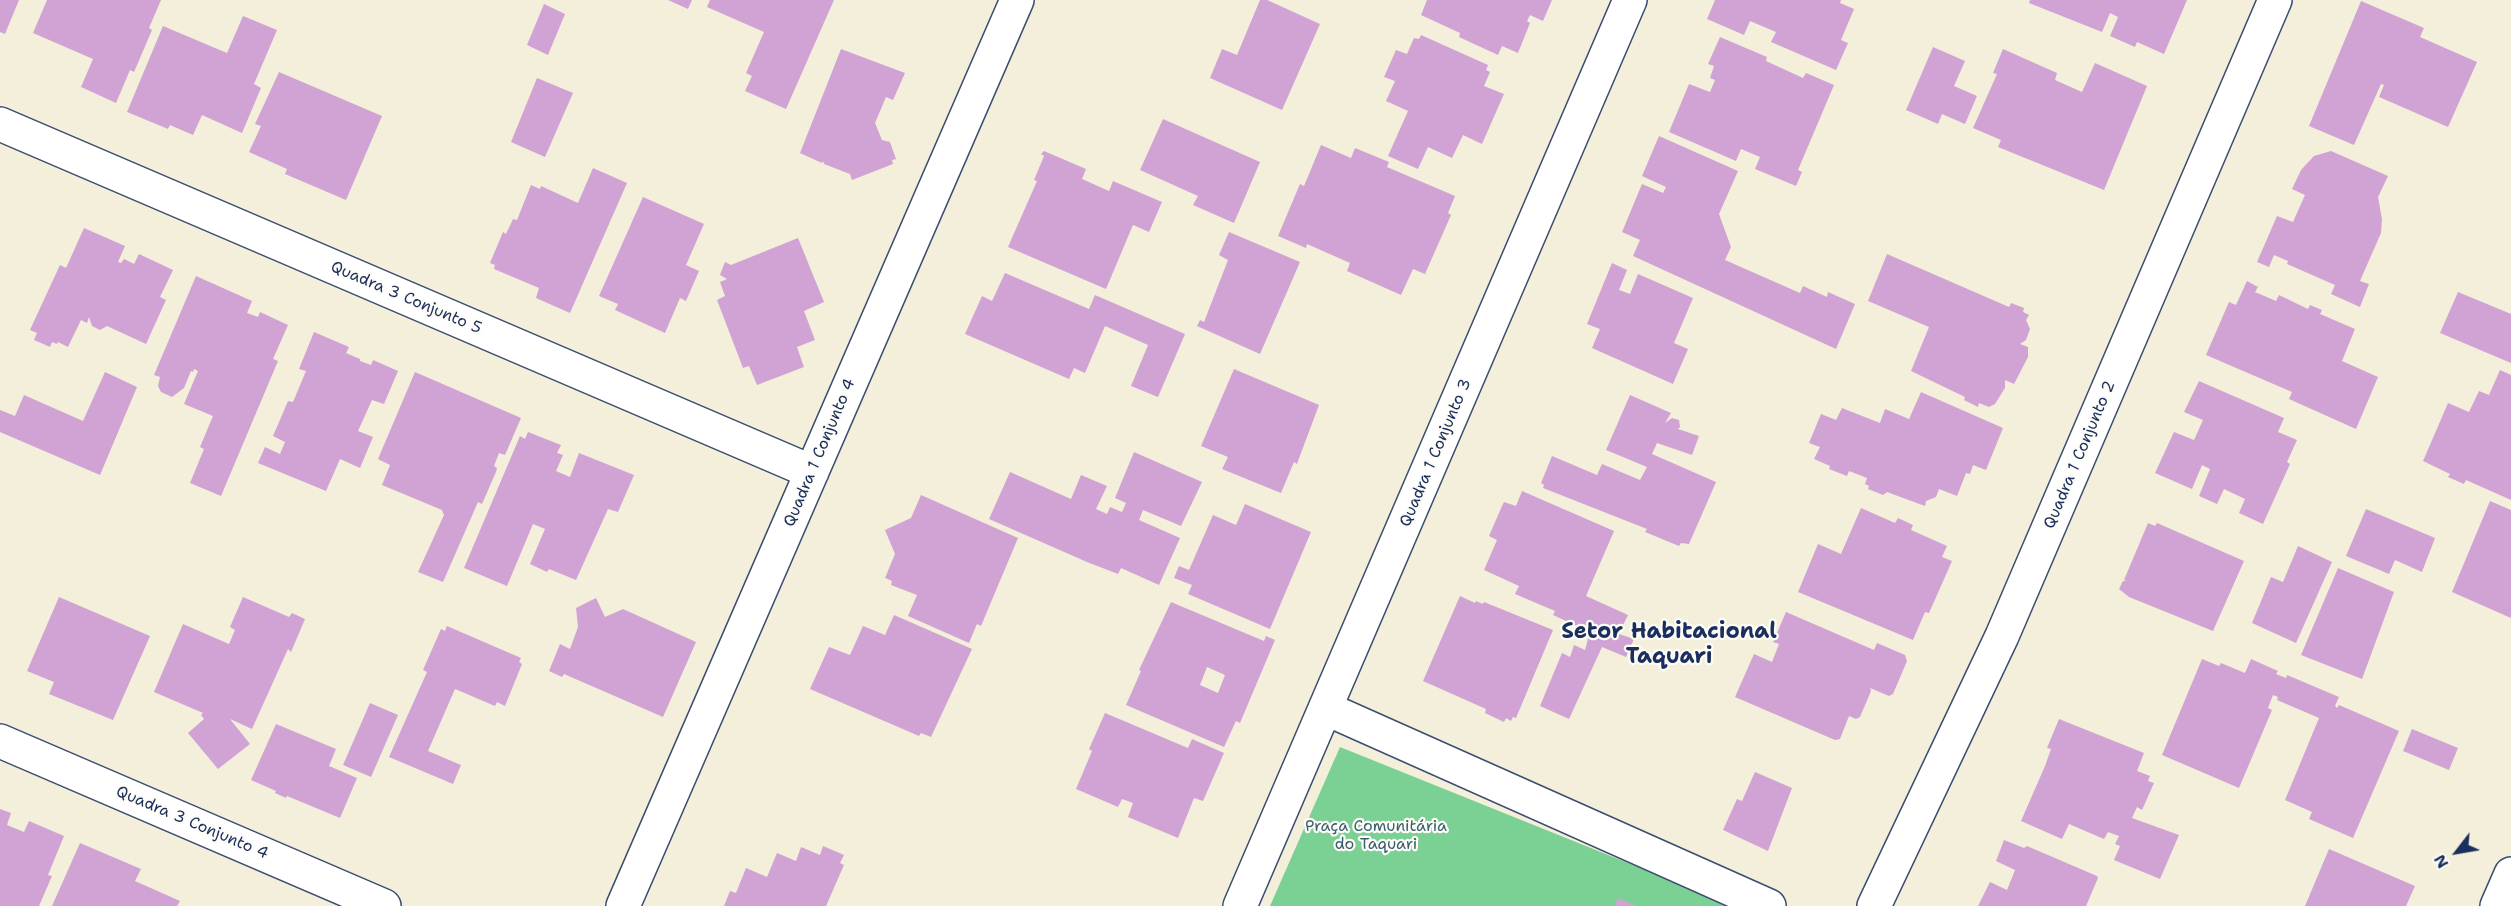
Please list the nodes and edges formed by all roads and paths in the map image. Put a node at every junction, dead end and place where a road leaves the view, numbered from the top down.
1 (1017, 0) edge
2 (1630, 0) edge
3 (2276, 0) edge
4 (0, 124) edge
5 (812, 472) junction
6 (1327, 709) junction
7 (0, 741) edge
8 (2511, 874) edge
9 (384, 906) edge
10 (624, 906) edge
11 (1240, 906) edge
12 (1769, 906) edge
13 (1874, 906) edge
14 (2497, 906) edge

1 - 5 street, Quadra 1 Conjunto 4
2 - 6 street, Quadra 1 Conjunto 3
3 - 13 street, Quadra 1 Conjunto 2
4 - 5 street, Quadra 3 Conjunto 5
5 - 10 street, Quadra 1 Conjunto 4
6 - 11 street, Quadra 1 Conjunto 3
6 - 12 street
7 - 9 street, Quadra 3 Conjunto 4
8 - 14 street

